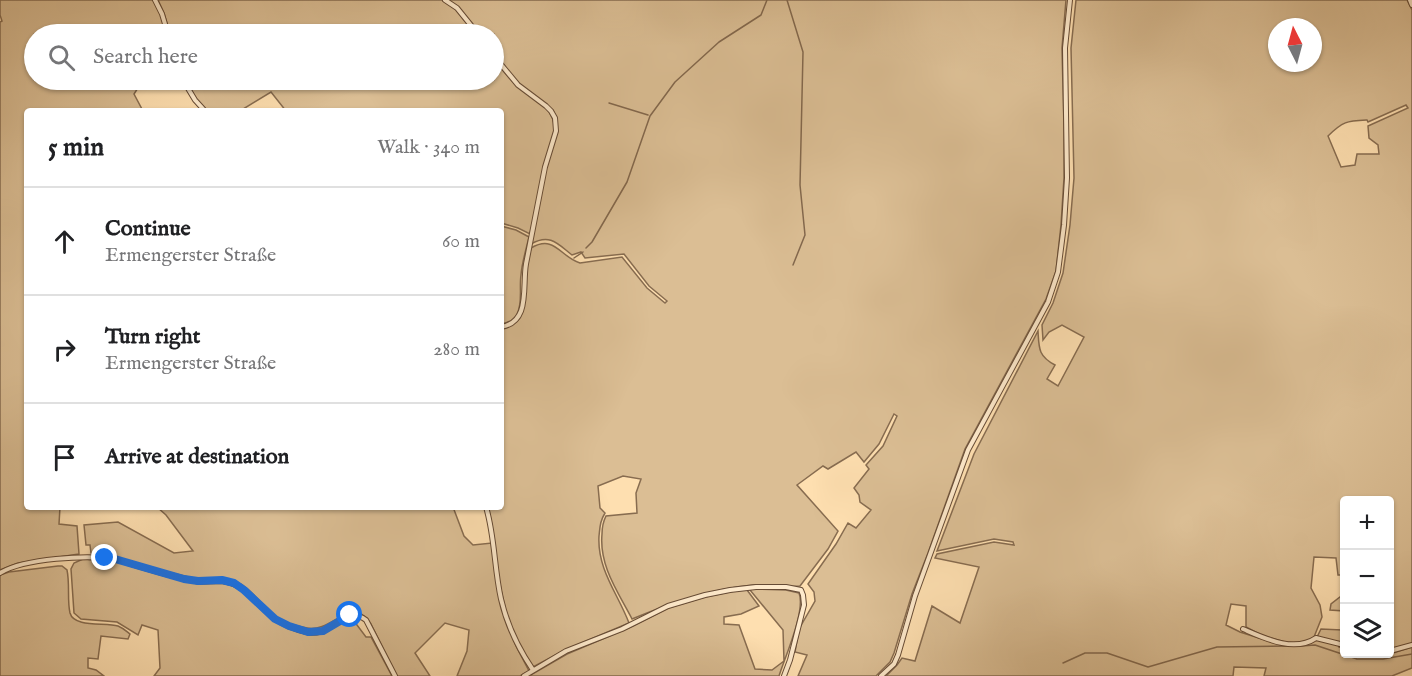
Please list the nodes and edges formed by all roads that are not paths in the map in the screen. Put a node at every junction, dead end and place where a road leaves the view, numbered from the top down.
1 (155, 0) edge
2 (445, 0) edge
3 (1070, 0) edge
4 (1410, 0) edge
5 (1412, 5) edge
6 (165, 24) edge
7 (470, 24) edge
8 (504, 68) edge
9 (189, 90) edge
10 (202, 108) edge
11 (504, 327) edge
12 (487, 510) edge
13 (2, 572) edge
14 (1243, 629) dead end
15 (1340, 644) edge
16 (1412, 645) edge
17 (1394, 650) edge
18 (532, 671) junction
19 (395, 676) edge
20 (524, 676) edge
21 (784, 676) edge
22 (881, 676) edge

1 - 6 street
2 - 7 street
3 - 22 street
4 - 5 street
8 - 11 street
9 - 10 street
12 - 18 street
13 - 19 street
14 - 15 street
16 - 17 street
18 - 20 street
18 - 21 street

